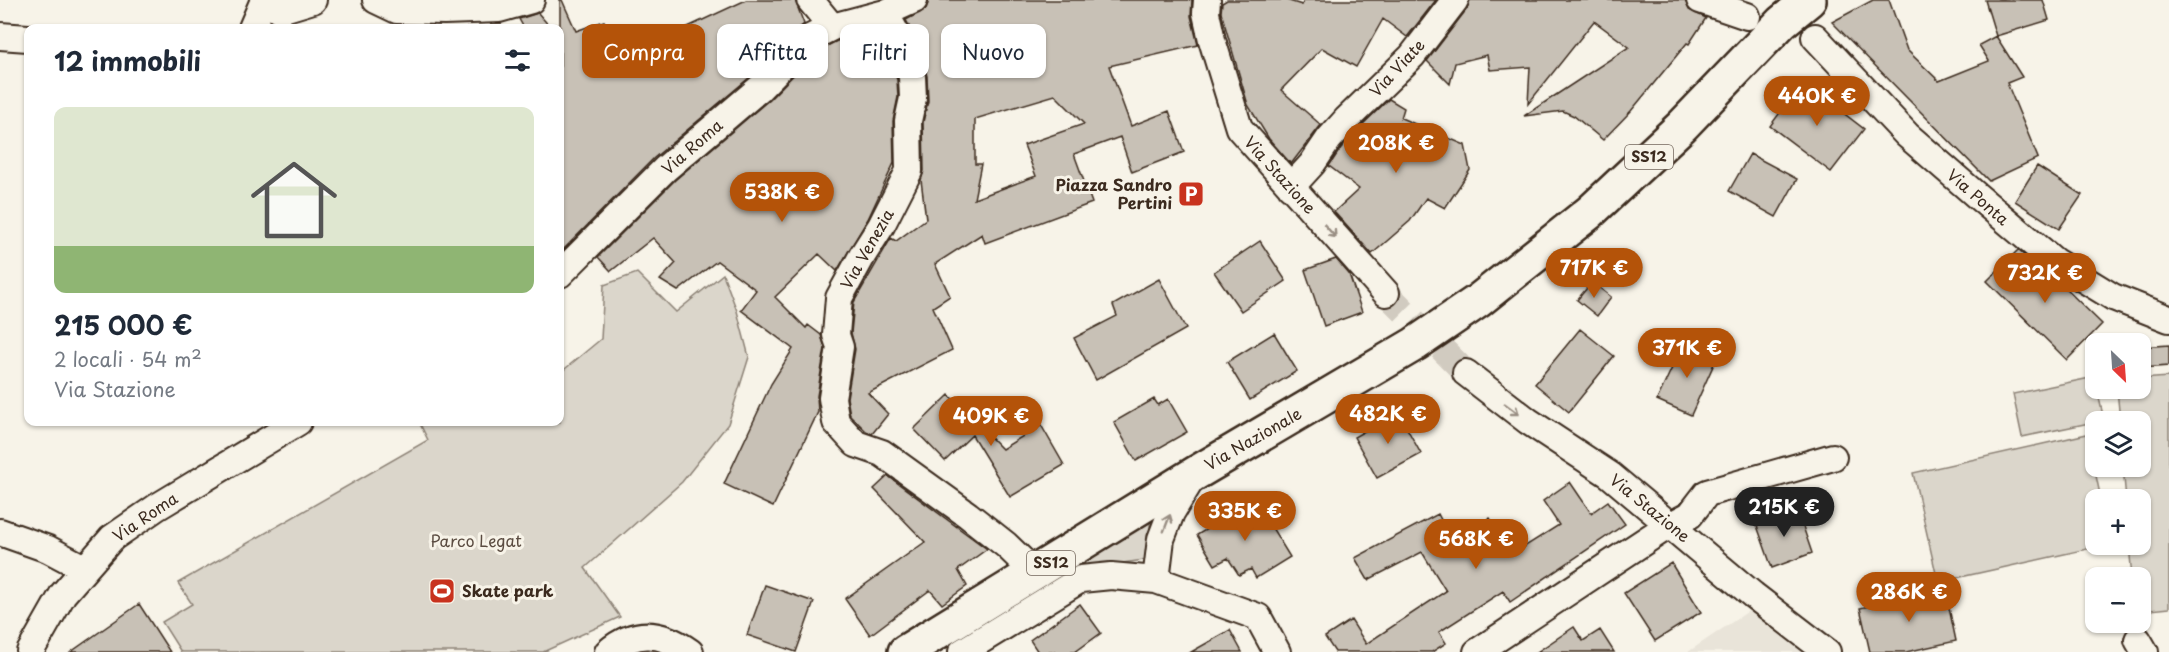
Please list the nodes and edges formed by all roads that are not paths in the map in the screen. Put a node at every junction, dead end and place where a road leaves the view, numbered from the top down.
1 (265, 0) edge
2 (314, 0) edge
3 (376, 0) edge
4 (531, 0) edge
5 (810, 0) edge
6 (1207, 0) edge
7 (1455, 0) edge
8 (1700, 0) edge
9 (1809, 0) edge
10 (901, 4) edge
11 (1747, 16) dead end
12 (254, 24) edge
13 (832, 27) junction
14 (0, 36) edge
15 (1815, 37) dead end
16 (24, 38) edge
17 (1291, 187) junction
18 (564, 270) edge
19 (1386, 293) tunnel mouth
20 (2169, 319) edge
21 (1466, 373) tunnel mouth
22 (291, 426) edge
23 (1833, 457) dead end
24 (1196, 472) junction
25 (1671, 526) junction
26 (0, 532) edge
27 (84, 568) junction
28 (1035, 573) junction
29 (1156, 580) junction
30 (30, 652) edge
31 (608, 652) edge
32 (690, 652) edge
33 (905, 652) edge
34 (962, 652) edge
35 (1277, 652) edge
36 (1477, 652) edge
37 (1827, 652) edge

1 - 2 street
1 - 12 street
3 - 4 street
5 - 13 street
6 - 17 street, Via Stazione
7 - 17 street, Via Viate
8 - 11 street
9 - 24 main road, Via Nazionale / SS12
10 - 13 street, Via Roma
10 - 28 street, Via Venezia
13 - 18 street, Via Roma
14 - 16 street
15 - 20 street, Via Ponta
17 -> 19 street, Via Stazione
21 -> 25 street, Via Stazione
22 - 27 street, Via Roma
23 - 25 street
24 - 28 main road, Via Nazionale / SS12
29 -> 24 street
25 - 36 street
25 - 37 street, Via Stazione
26 - 27 street
27 - 30 street, Via Roma
28 - 33 main road, Via Nazionale / SS12
29 - 34 street
29 - 35 street
31 - 32 street

